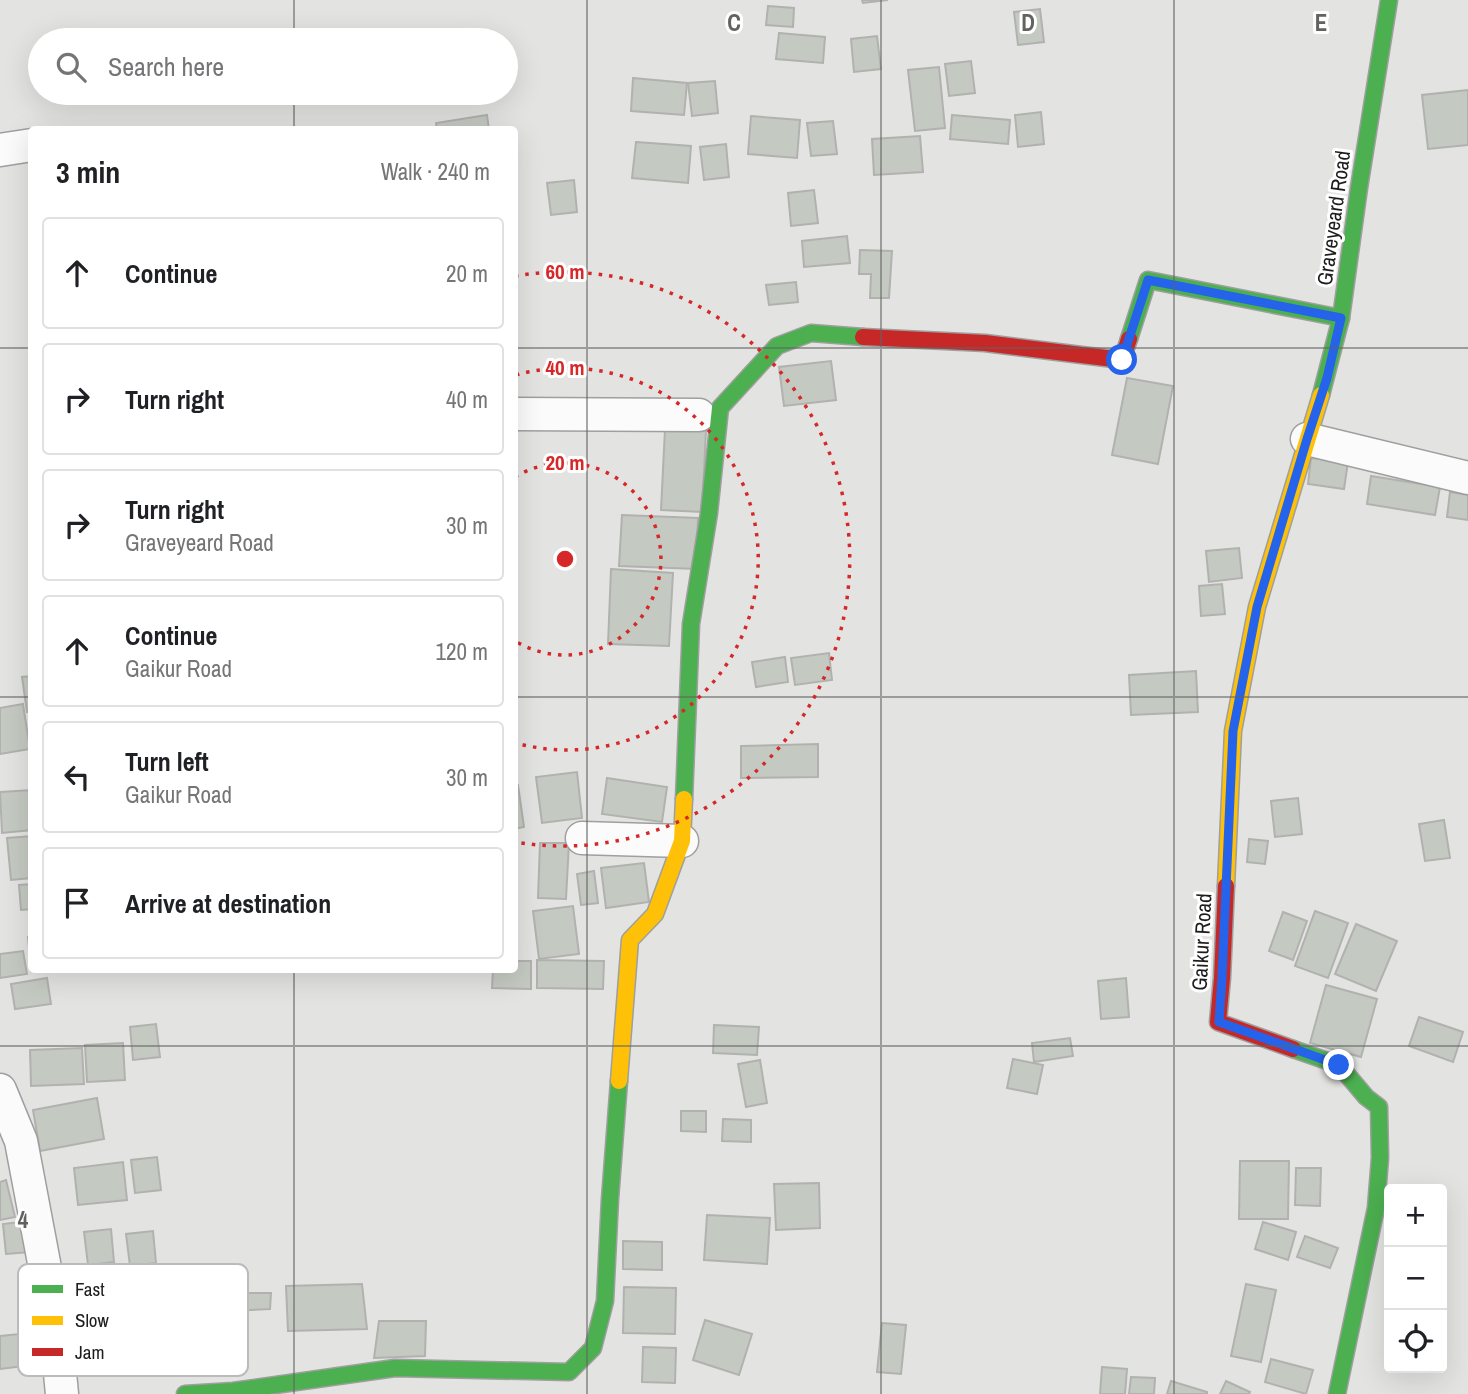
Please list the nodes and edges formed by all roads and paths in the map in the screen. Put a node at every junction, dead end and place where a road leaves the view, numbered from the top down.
1 (1389, 0) edge
2 (28, 146) edge
3 (0, 150) edge
4 (1341, 318) junction
5 (518, 414) edge
6 (699, 415) dead end
7 (1307, 439) junction
8 (1468, 478) edge
9 (582, 838) dead end
10 (682, 841) junction
11 (0, 1090) edge
12 (44, 1264) edge
13 (60, 1376) edge
14 (62, 1394) edge
15 (185, 1394) edge
16 (1337, 1394) edge

1 - 4 street, Graveyeard Road
2 - 3 street
4 - 7 street, Graveyeard Road
4 - 10 street
5 - 6 street
7 - 8 street
7 - 16 street, Gaikur Road
9 - 10 street
10 - 15 street
11 - 12 street
13 - 14 street

